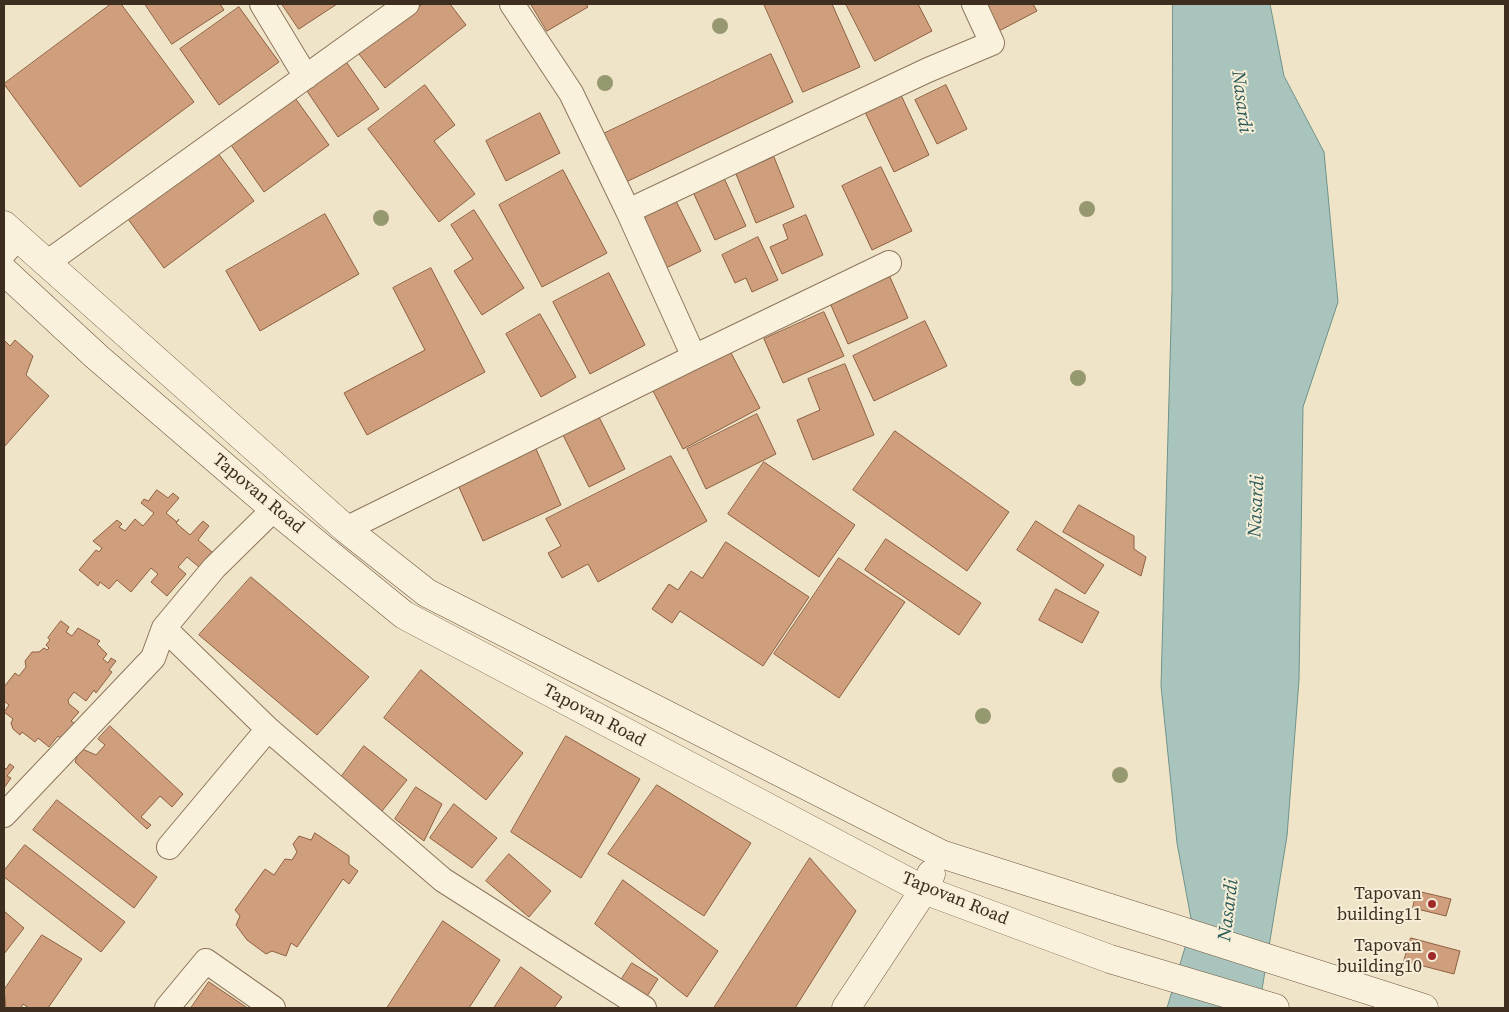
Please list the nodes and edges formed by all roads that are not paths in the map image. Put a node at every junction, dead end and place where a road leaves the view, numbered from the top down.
1 (262, 4) edge
2 (408, 4) edge
3 (512, 4) edge
4 (974, 4) edge
5 (306, 77) junction
6 (628, 211) junction
7 (9, 238) edge
8 (48, 262) junction
9 (889, 264) dead end
10 (4, 271) edge
11 (694, 357) junction
12 (274, 509) junction
13 (346, 529) junction
14 (164, 628) junction
15 (268, 729) junction
16 (4, 815) edge
17 (169, 847) dead end
18 (941, 854) junction
19 (924, 890) junction
20 (167, 1008) edge
21 (273, 1008) edge
22 (644, 1008) edge
23 (846, 1008) edge
24 (1275, 1008) edge
25 (1422, 1008) edge

1 - 5 street
2 - 5 street
3 - 6 street
4 - 6 street
5 - 8 street
6 - 11 street
7 - 8 main road
8 - 13 main road
9 - 11 street
10 - 12 main road, Tapovan Road
11 - 13 street
12 - 14 street
12 - 19 main road, Tapovan Road
13 - 18 main road
14 - 15 street
14 - 16 street
15 - 17 street
15 - 22 street
18 - 19 main road
18 - 25 main road
19 - 23 main road
19 - 24 main road, Tapovan Road
20 - 21 street

